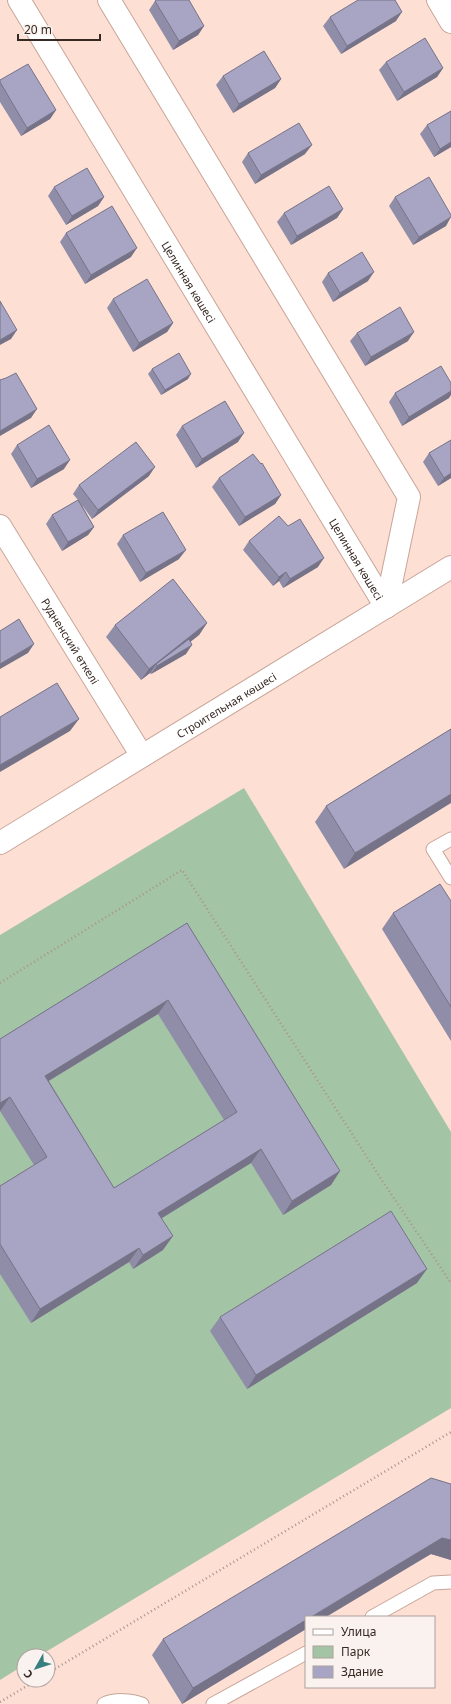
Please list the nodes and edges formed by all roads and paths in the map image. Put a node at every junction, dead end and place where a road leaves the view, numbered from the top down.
1 (19, 0) edge
2 (109, 0) edge
3 (438, 0) edge
4 (451, 22) edge
5 (0, 526) edge
6 (451, 567) edge
7 (386, 607) junction
8 (142, 756) junction
9 (451, 839) edge
10 (0, 843) edge
11 (451, 878) edge
12 (0, 983) edge
13 (451, 1283) edge
14 (451, 1432) edge
15 (451, 1582) edge
16 (374, 1616) edge
17 (305, 1654) edge
18 (56, 1668) edge
19 (24, 1688) edge
20 (0, 1702) edge
21 (104, 1704) edge
22 (142, 1704) edge
23 (212, 1704) edge

1 - 7 street, Целинная көшесі
2 - 7 street, Целинная көшесі
3 - 4 street
5 - 8 street, Рудненский өткелі
6 - 7 street, Строительная көшесі
7 - 8 street, Строительная көшесі
8 - 10 street, Строительная көшесі
9 - 11 lane
12 - 13 path
14 - 18 path
15 - 16 lane
17 - 23 lane
19 - 20 path
21 - 22 lane

